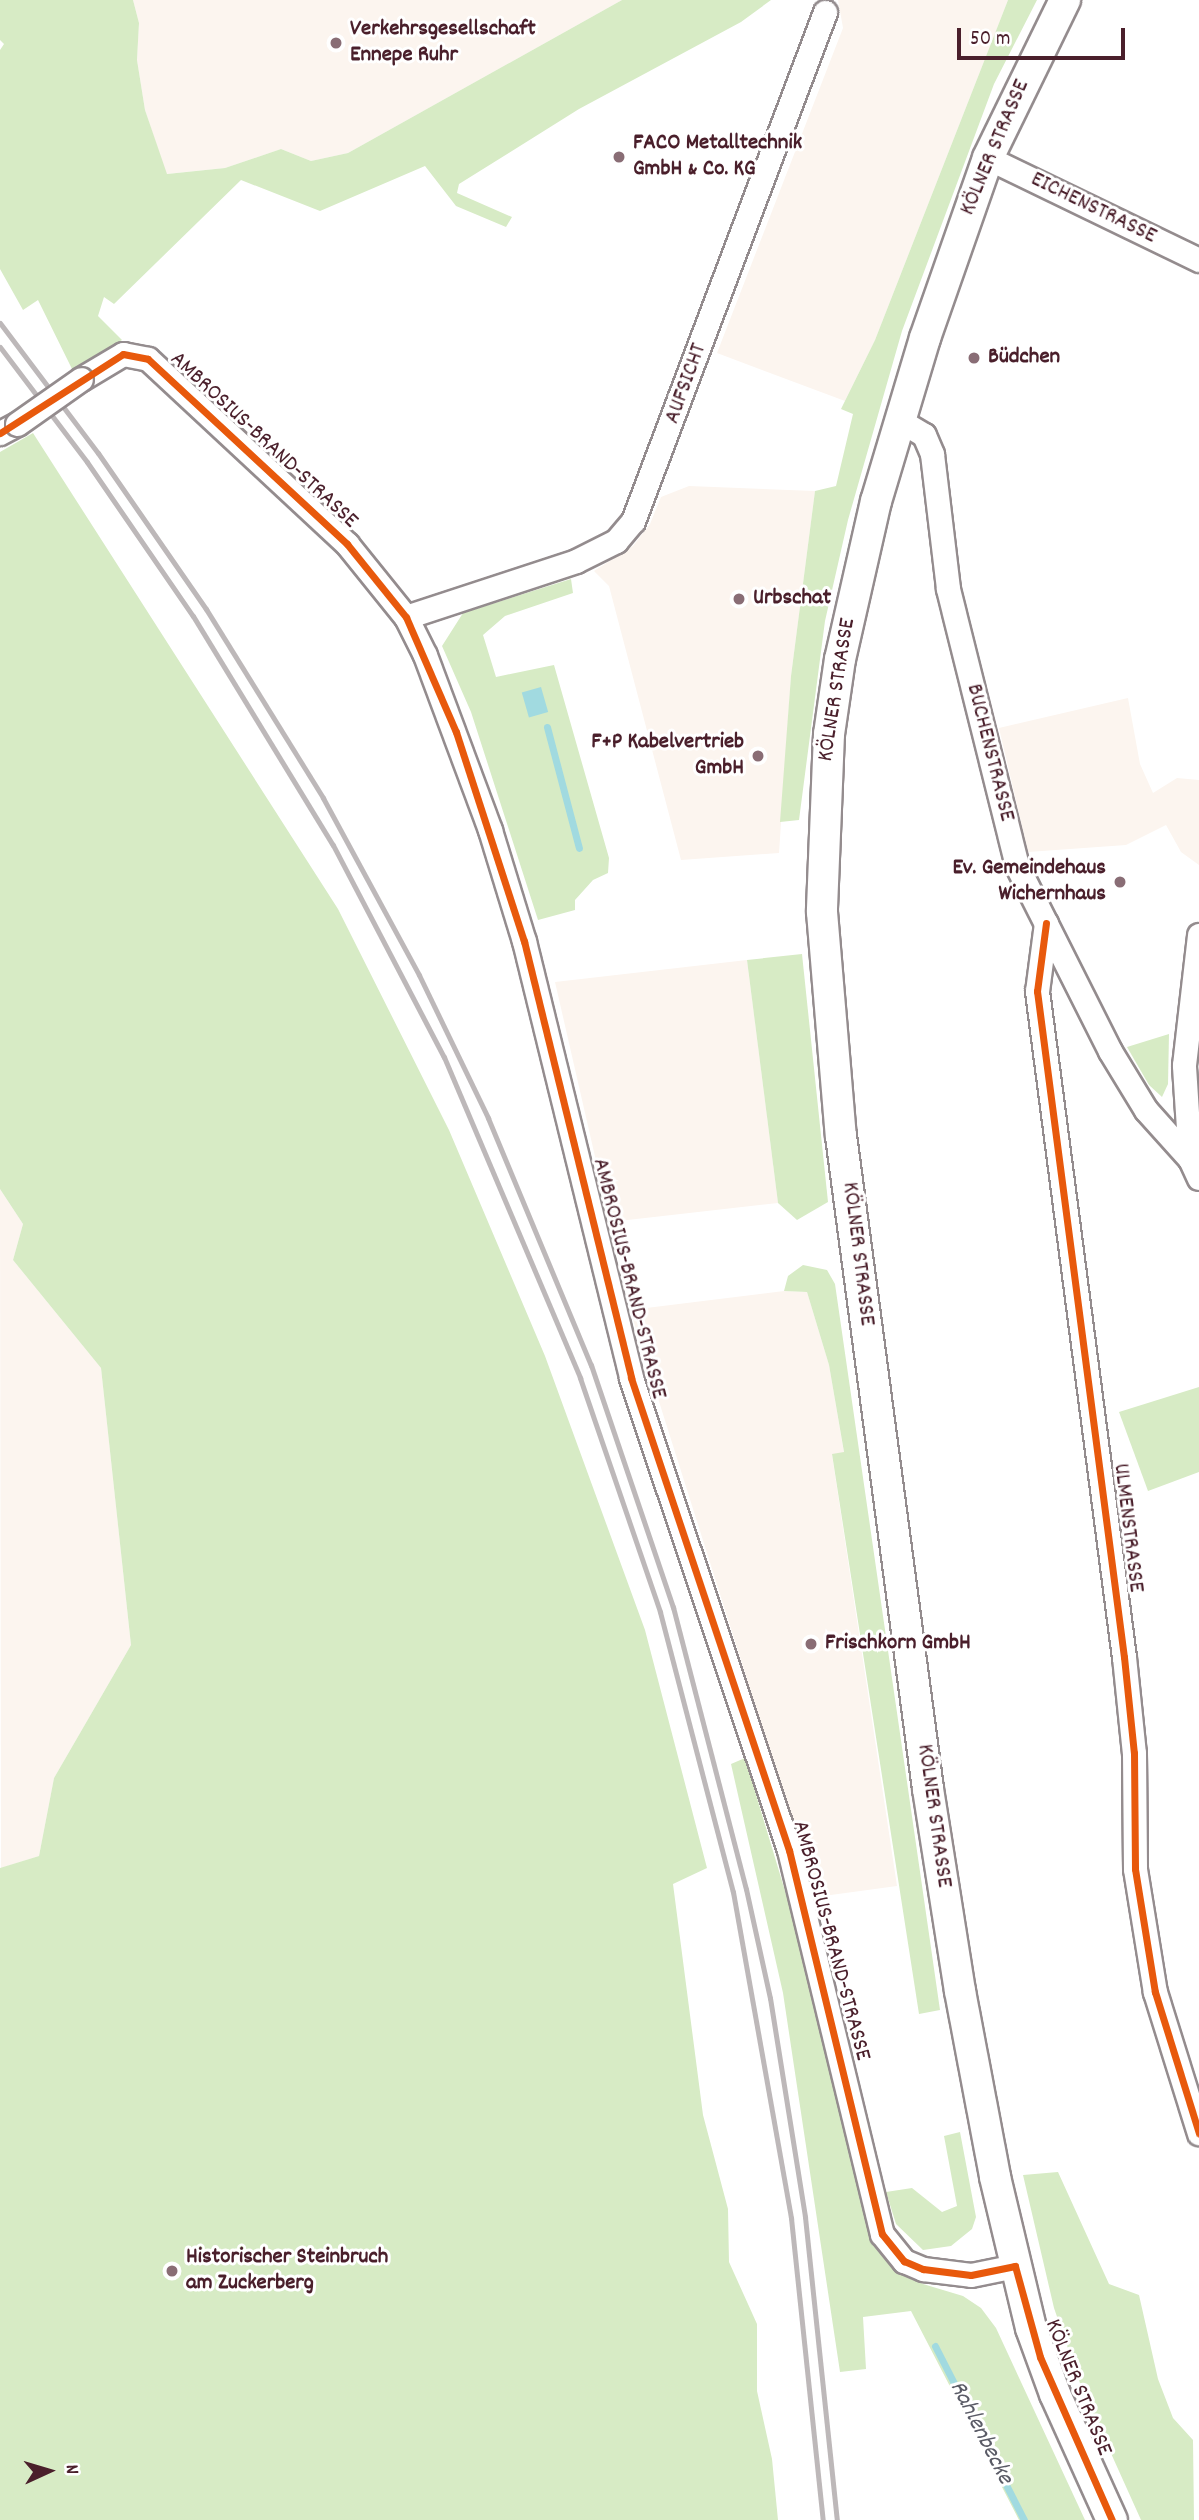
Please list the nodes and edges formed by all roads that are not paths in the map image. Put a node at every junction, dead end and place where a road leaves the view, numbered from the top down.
1 (1065, 0) edge
2 (825, 12) dead end
3 (988, 158) junction
4 (1199, 260) edge
5 (899, 420) junction
6 (9, 429) edge
7 (406, 617) junction
8 (1046, 923) junction
9 (1199, 935) edge
10 (1194, 1169) edge
11 (1199, 2133) edge
12 (1015, 2266) junction
13 (1112, 2520) edge

1 - 3 main road, KÖLNER STRASSE
2 - 7 street, AUFSICHT
3 - 4 street, EICHENSTRASSE
3 - 5 main road, KÖLNER STRASSE
5 - 8 street, BUCHENSTRASSE
5 - 12 main road, KÖLNER STRASSE
6 - 7 street, AMBROSIUS-BRAND-STRASSE, bridge
7 - 12 street, AMBROSIUS-BRAND-STRASSE
8 - 10 street, BUCHENSTRASSE
8 - 11 street, ULMENSTRASSE
9 - 10 street
12 - 13 main road, KÖLNER STRASSE

